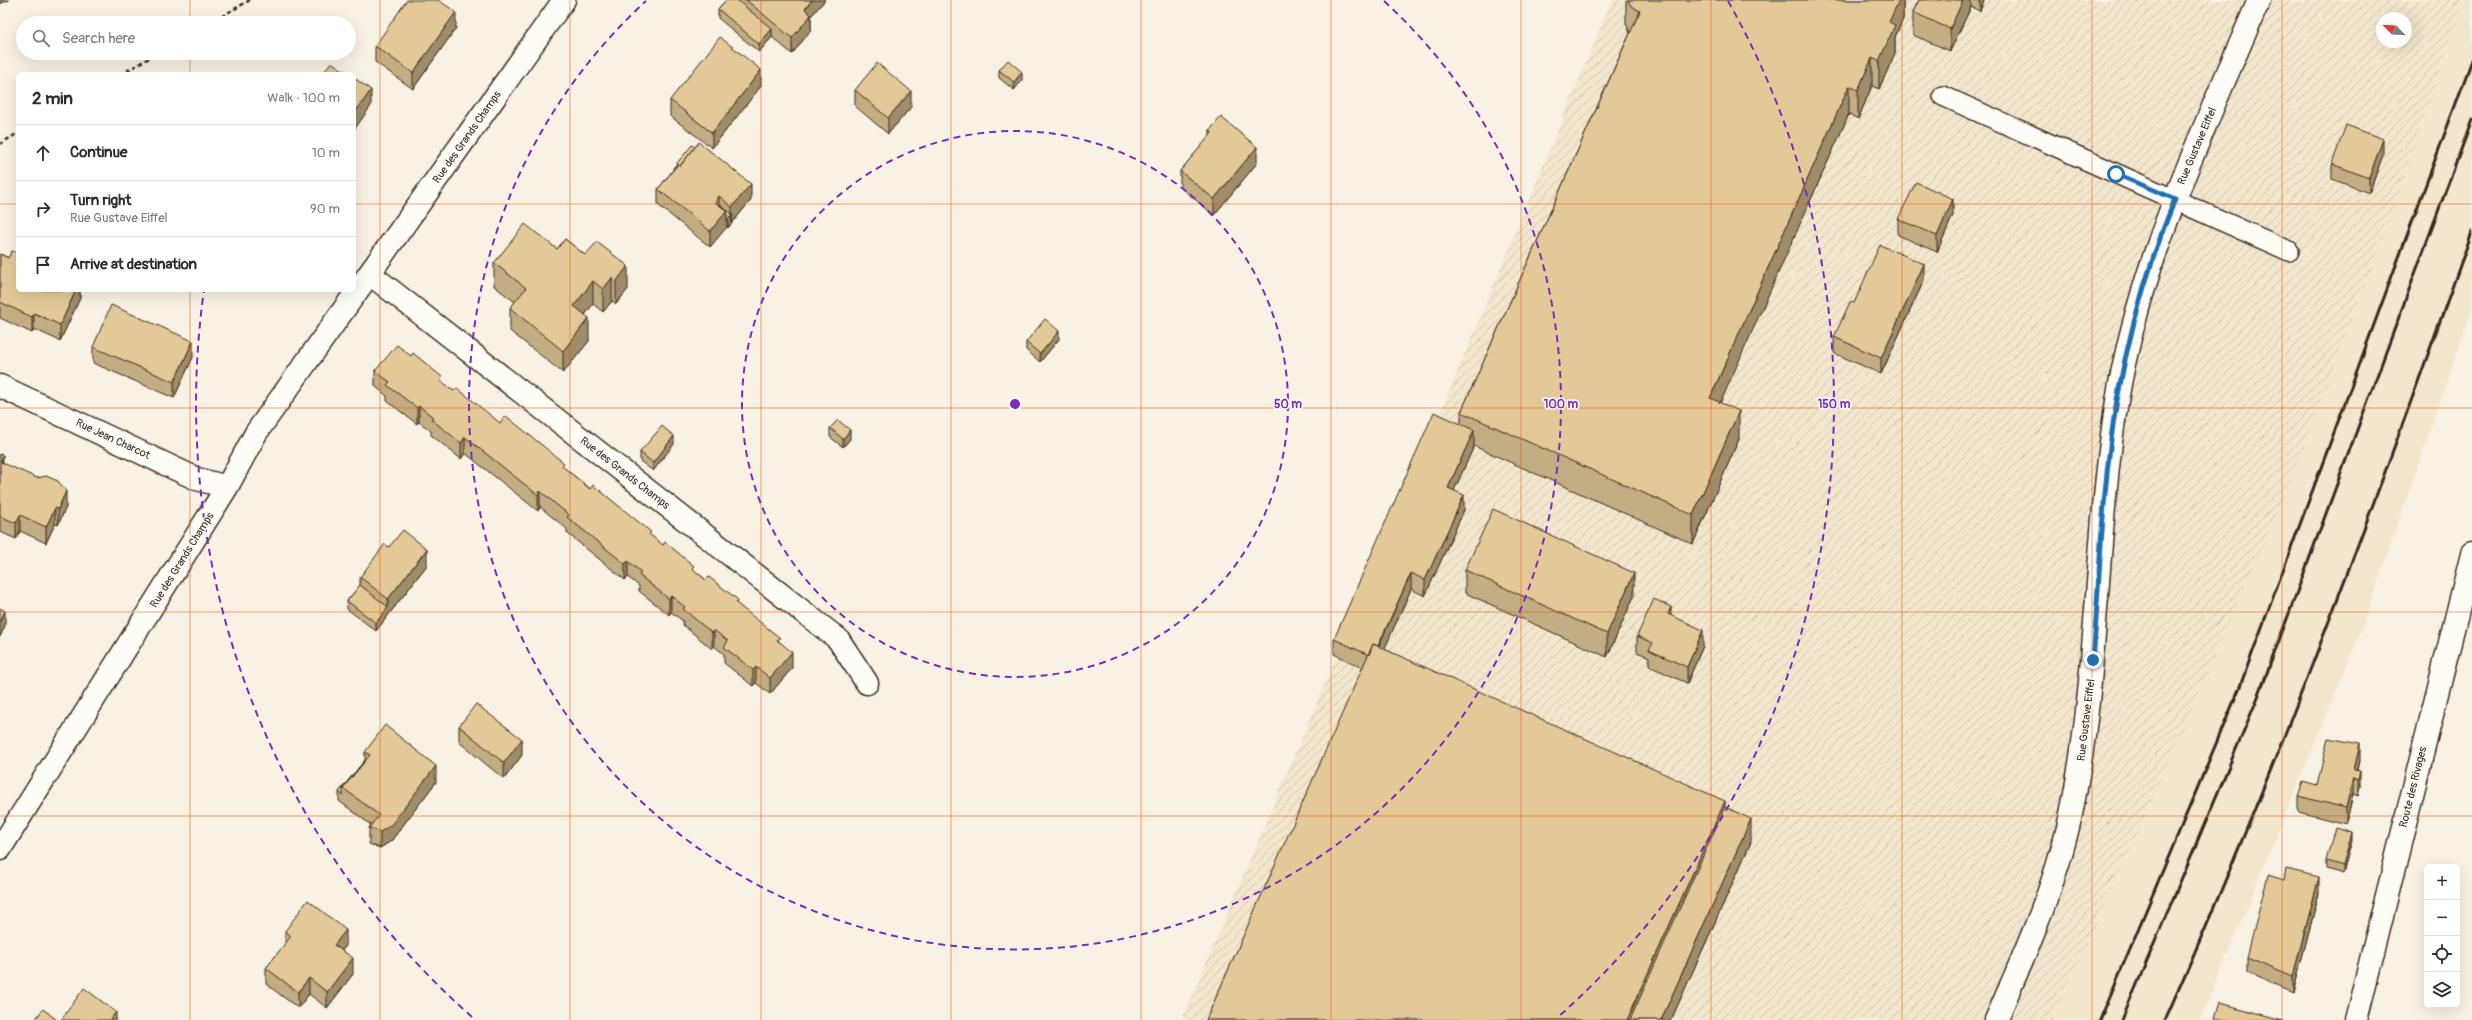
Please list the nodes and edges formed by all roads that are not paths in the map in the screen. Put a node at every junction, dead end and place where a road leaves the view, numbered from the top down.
1 (564, 0) edge
2 (2259, 0) edge
3 (1943, 96) dead end
4 (2175, 199) junction
5 (2289, 251) dead end
6 (370, 274) junction
7 (0, 386) edge
8 (227, 488) junction
9 (2472, 554) edge
10 (867, 682) dead end
11 (0, 850) edge
12 (1996, 1020) edge
13 (2356, 1020) edge

1 - 6 street, Rue des Grands Champs
2 - 4 street, Rue Gustave Eiffel
3 - 4 lane
4 - 5 lane
4 - 12 street, Rue Gustave Eiffel
6 - 8 street, Rue des Grands Champs
6 - 10 street, Rue des Grands Champs
7 - 8 street, Rue Jean Charcot
8 - 11 street, Rue des Grands Champs
9 - 13 street, Route des Rivages

